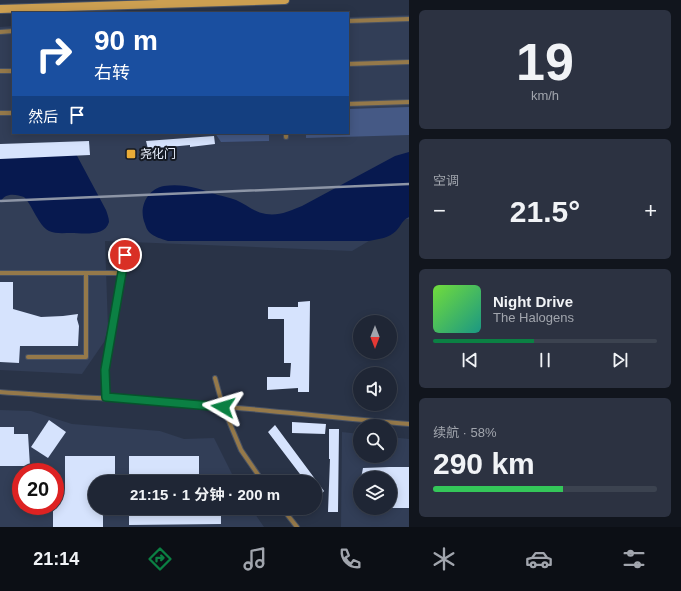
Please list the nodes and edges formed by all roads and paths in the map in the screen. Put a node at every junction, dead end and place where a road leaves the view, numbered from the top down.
1 (285, 0) edge
2 (0, 8) edge
3 (409, 19) edge
4 (349, 21) edge
5 (12, 31) edge
6 (0, 32) edge
7 (409, 62) edge
8 (349, 64) edge
9 (0, 71) edge
10 (12, 71) edge
11 (409, 102) edge
12 (349, 104) edge
13 (0, 113) edge
14 (12, 113) edge
15 (125, 255) dead end
16 (0, 273) edge
17 (86, 273) junction
18 (122, 273) junction
19 (28, 357) dead end
20 (215, 378) dead end
21 (0, 392) edge
22 (106, 397) junction
23 (223, 407) junction
24 (409, 424) edge
25 (258, 475) edge
26 (288, 515) edge
27 (297, 527) edge

1 - 2 street
3 - 4 lane
5 - 6 lane
7 - 8 lane
9 - 10 lane
11 - 12 lane
13 - 14 lane
15 - 18 lane
16 - 17 lane
17 - 18 lane
17 - 19 lane
18 - 22 lane
20 - 23 lane
21 - 22 lane
22 - 23 lane
23 - 24 lane
23 - 25 lane
26 - 27 lane

